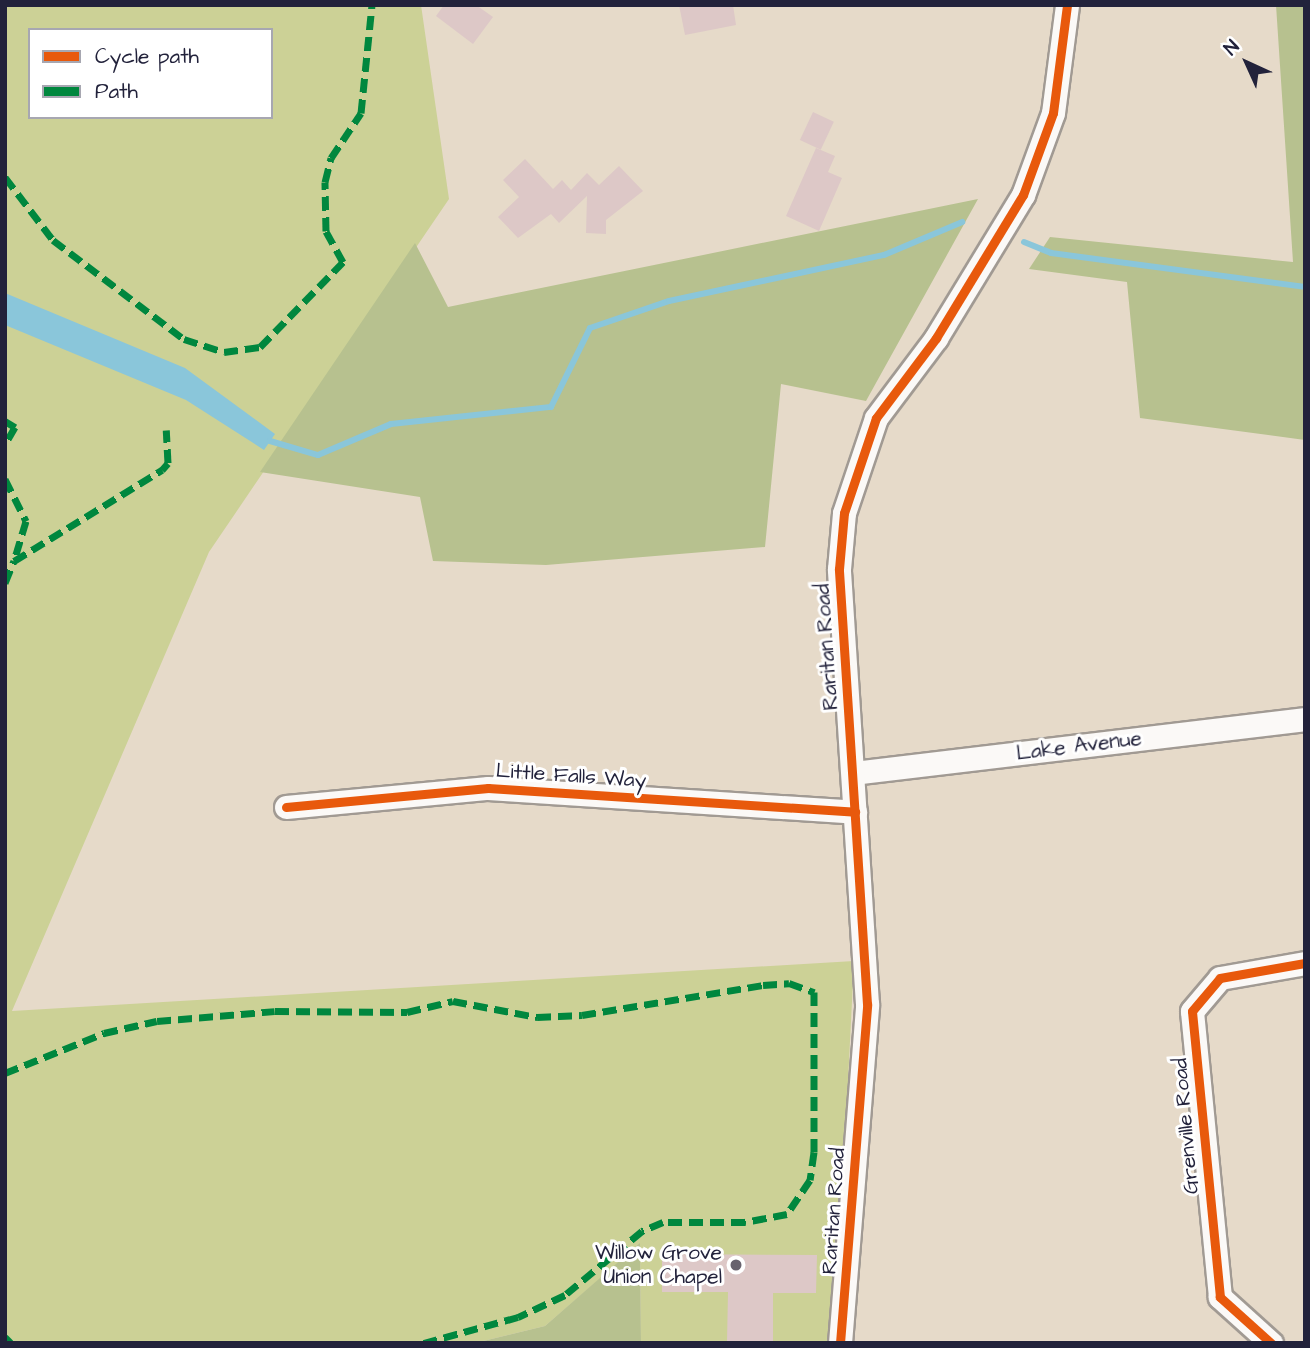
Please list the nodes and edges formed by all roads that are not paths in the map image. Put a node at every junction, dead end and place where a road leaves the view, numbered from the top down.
1 (1067, 5) edge
2 (1305, 719) edge
3 (852, 773) junction
4 (286, 807) dead end
5 (855, 811) junction
6 (1305, 963) edge
7 (840, 1343) edge
8 (1271, 1343) edge

1 - 3 street, Raritan Road
2 - 3 street, Lake Avenue
3 - 5 street, Raritan Road
4 - 5 street, Little Falls Way
5 - 7 street, Raritan Road
6 - 8 street, Grenville Road

